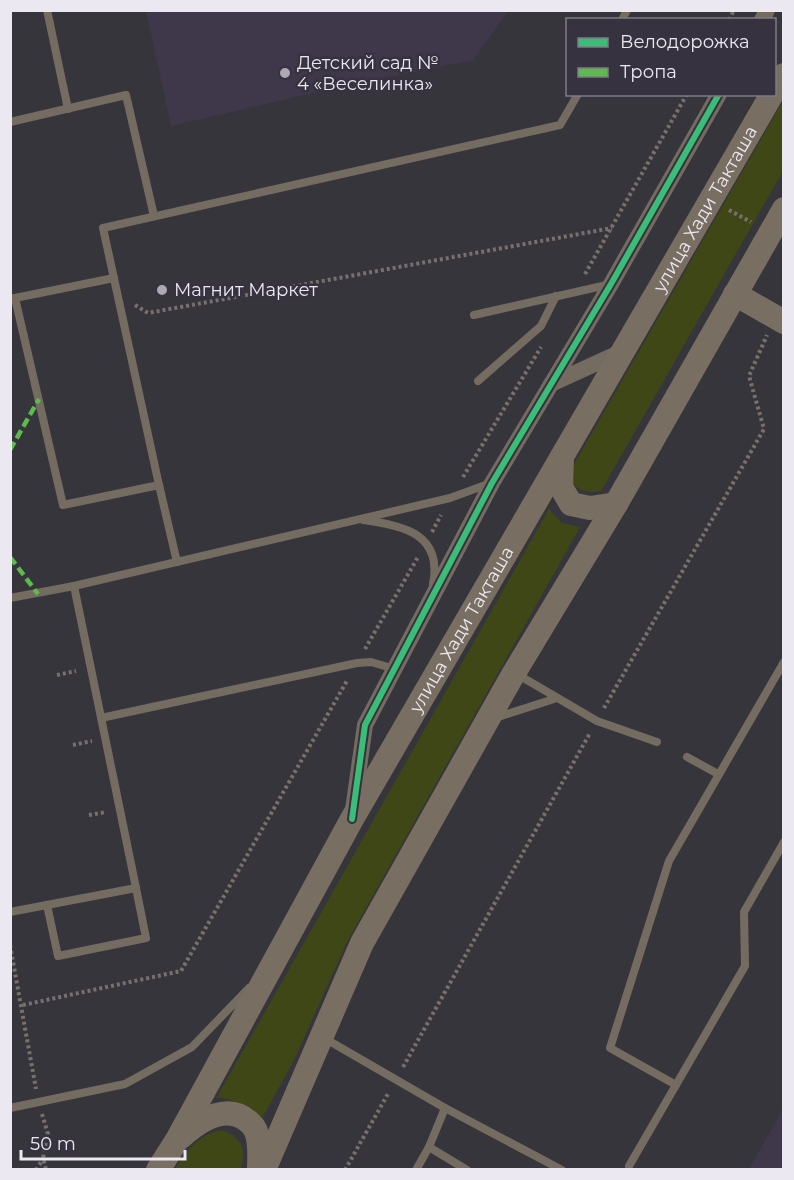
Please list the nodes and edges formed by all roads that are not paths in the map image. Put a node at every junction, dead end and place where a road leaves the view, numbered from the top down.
1 (47, 10) edge
2 (577, 96) edge
3 (718, 96) edge
4 (771, 96) edge
5 (68, 108) junction
6 (10, 122) edge
7 (783, 209) edge
8 (154, 216) junction
9 (114, 278) junction
10 (612, 284) junction
11 (735, 294) junction
12 (556, 296) junction
13 (13, 298) edge
14 (474, 315) dead end
15 (779, 320) edge
16 (623, 351) junction
17 (478, 381) dead end
18 (551, 384) junction
19 (562, 457) junction
20 (492, 483) junction
21 (159, 484) junction
22 (616, 504) junction
23 (357, 519) junction
24 (177, 562) junction
25 (74, 586) junction
26 (10, 598) edge
27 (428, 606) junction
28 (783, 662) edge
29 (395, 669) junction
30 (514, 673) junction
31 (557, 698) junction
32 (101, 718) junction
33 (488, 720) junction
34 (657, 741) dead end
35 (687, 757) dead end
36 (718, 774) junction
37 (352, 819) junction
38 (783, 842) edge
39 (136, 888) junction
40 (48, 905) junction
41 (10, 912) edge
42 (274, 962) junction
43 (320, 1036) junction
44 (676, 1085) junction
45 (10, 1108) edge
46 (445, 1108) junction
47 (177, 1140) junction
48 (429, 1148) junction
49 (630, 1168) edge
50 (158, 1170) edge
51 (262, 1170) edge
52 (416, 1170) edge
53 (467, 1170) edge
54 (562, 1170) edge

1 - 5 lane
2 - 8 lane
3 - 10 street
4 - 16 main road, улица Хади Такташа
5 - 6 lane
5 - 8 lane
7 - 11 main road
8 - 9 lane
9 - 13 lane
9 - 21 lane
10 - 12 lane
10 - 18 street
11 - 15 main road
11 - 22 main road
12 - 14 lane
12 - 17 lane
13 - 21 lane
16 - 18 street
16 - 19 main road, улица Хади Такташа
18 - 20 street
19 - 22 main road
19 - 37 main road, улица Хади Такташа
20 - 23 lane
20 - 27 street
21 - 24 lane
22 - 30 main road
23 - 24 lane
23 - 27 lane
24 - 25 lane
25 - 26 lane
25 - 32 lane
27 - 29 street
28 - 36 lane
29 - 32 lane
29 - 37 street
30 - 31 lane
30 - 33 main road
31 - 33 lane
31 - 34 lane
32 - 39 lane
33 - 43 main road
35 - 36 lane
36 - 44 lane
37 - 42 main road, улица Хади Такташа
38 - 44 lane
39 - 40 lane
39 - 40 lane
40 - 41 lane
42 - 45 lane
42 - 47 main road, улица Хади Такташа
43 - 46 lane
43 - 51 main road
44 - 49 lane
46 - 48 lane
46 - 54 lane
47 - 50 main road, улица Хади Такташа
47 - 51 main road
48 - 52 lane
48 - 53 lane

